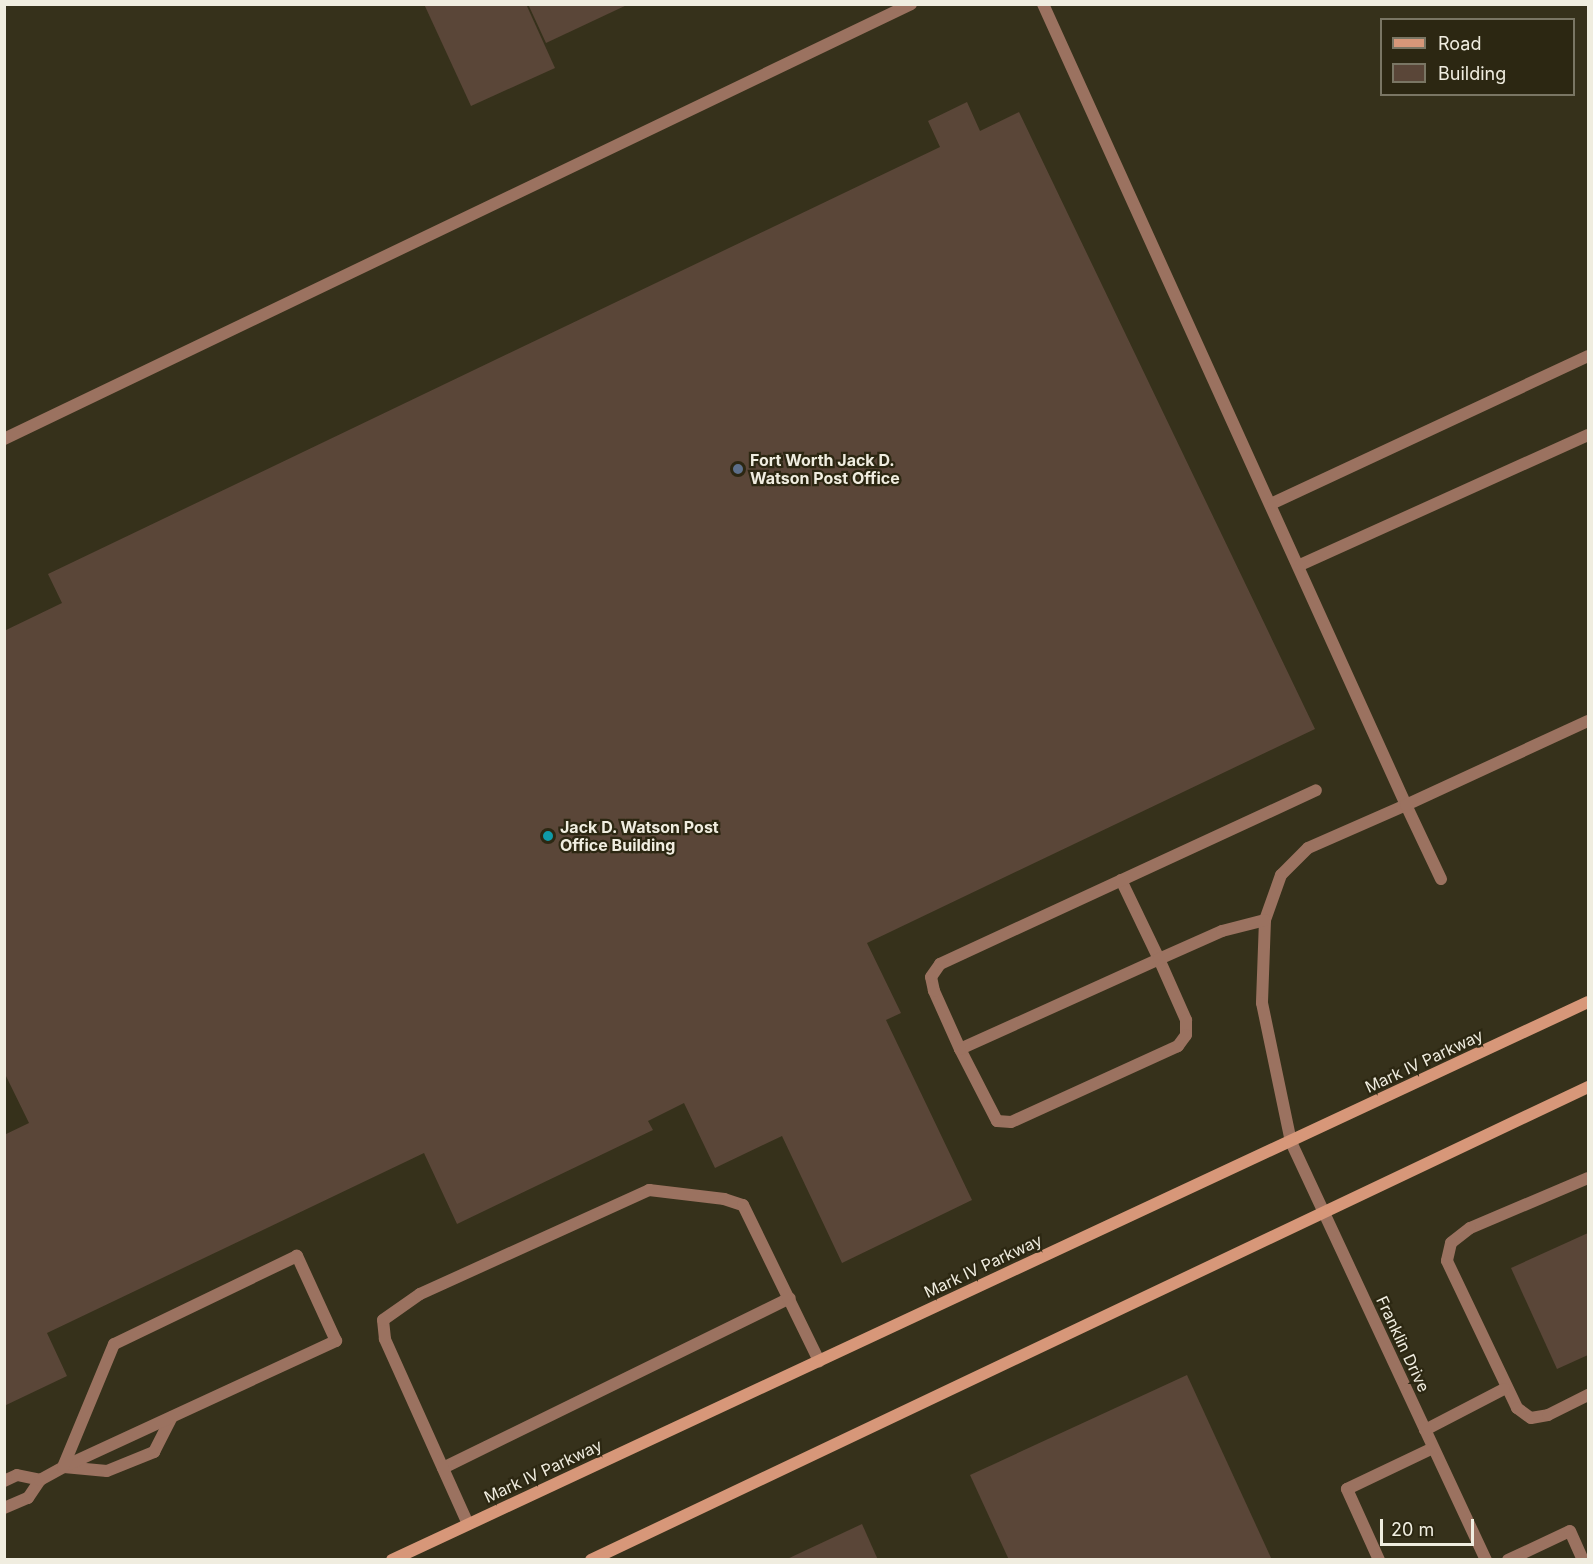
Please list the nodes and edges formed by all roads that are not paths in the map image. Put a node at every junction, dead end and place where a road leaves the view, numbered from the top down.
1 (911, 4) edge
2 (1043, 4) edge
3 (1588, 356) edge
4 (1588, 435) edge
5 (4, 439) edge
6 (1273, 503) junction
7 (1300, 565) junction
8 (1588, 722) edge
9 (1316, 790) dead end
10 (1406, 805) junction
11 (1441, 879) dead end
12 (1121, 880) junction
13 (1265, 920) junction
14 (1158, 959) junction
15 (1588, 1002) edge
16 (960, 1049) junction
17 (1588, 1089) edge
18 (1291, 1142) junction
19 (1588, 1178) edge
20 (1325, 1215) junction
21 (790, 1298) junction
22 (819, 1361) junction
23 (1504, 1389) junction
24 (1588, 1395) edge
25 (172, 1417) junction
26 (1425, 1430) junction
27 (1433, 1448) junction
28 (63, 1467) junction
29 (443, 1468) junction
30 (40, 1480) junction
31 (4, 1481) edge
32 (4, 1508) edge
33 (468, 1524) junction
34 (392, 1560) edge
35 (591, 1560) edge
36 (1379, 1560) edge
37 (1486, 1560) edge
38 (1508, 1560) edge
39 (1583, 1560) edge

1 - 5 street
2 - 6 street
3 - 6 street
4 - 7 street
6 - 7 street
7 - 10 street
8 - 10 street, Franklin Drive
9 - 12 street
10 - 11 street
10 - 13 street, Franklin Drive
12 - 14 street
12 - 16 street
13 - 14 street
13 - 18 street, Franklin Drive
14 - 16 street
14 - 16 street
15 - 18 main road, Mark IV Parkway
17 - 20 main road
18 - 20 street, Franklin Drive
18 - 22 main road, Mark IV Parkway
19 - 23 street
20 - 26 street, Franklin Drive
20 - 35 main road
21 - 22 street
21 - 29 street
21 - 29 street
22 - 33 main road, Mark IV Parkway
23 - 24 street
23 - 26 street
25 - 28 street
25 - 28 street
25 - 28 street
26 - 27 street, Franklin Drive
27 - 36 street
27 - 37 street, Franklin Drive
28 - 30 street
29 - 33 street
30 - 31 street
30 - 32 street
33 - 34 main road, Mark IV Parkway
38 - 39 street

